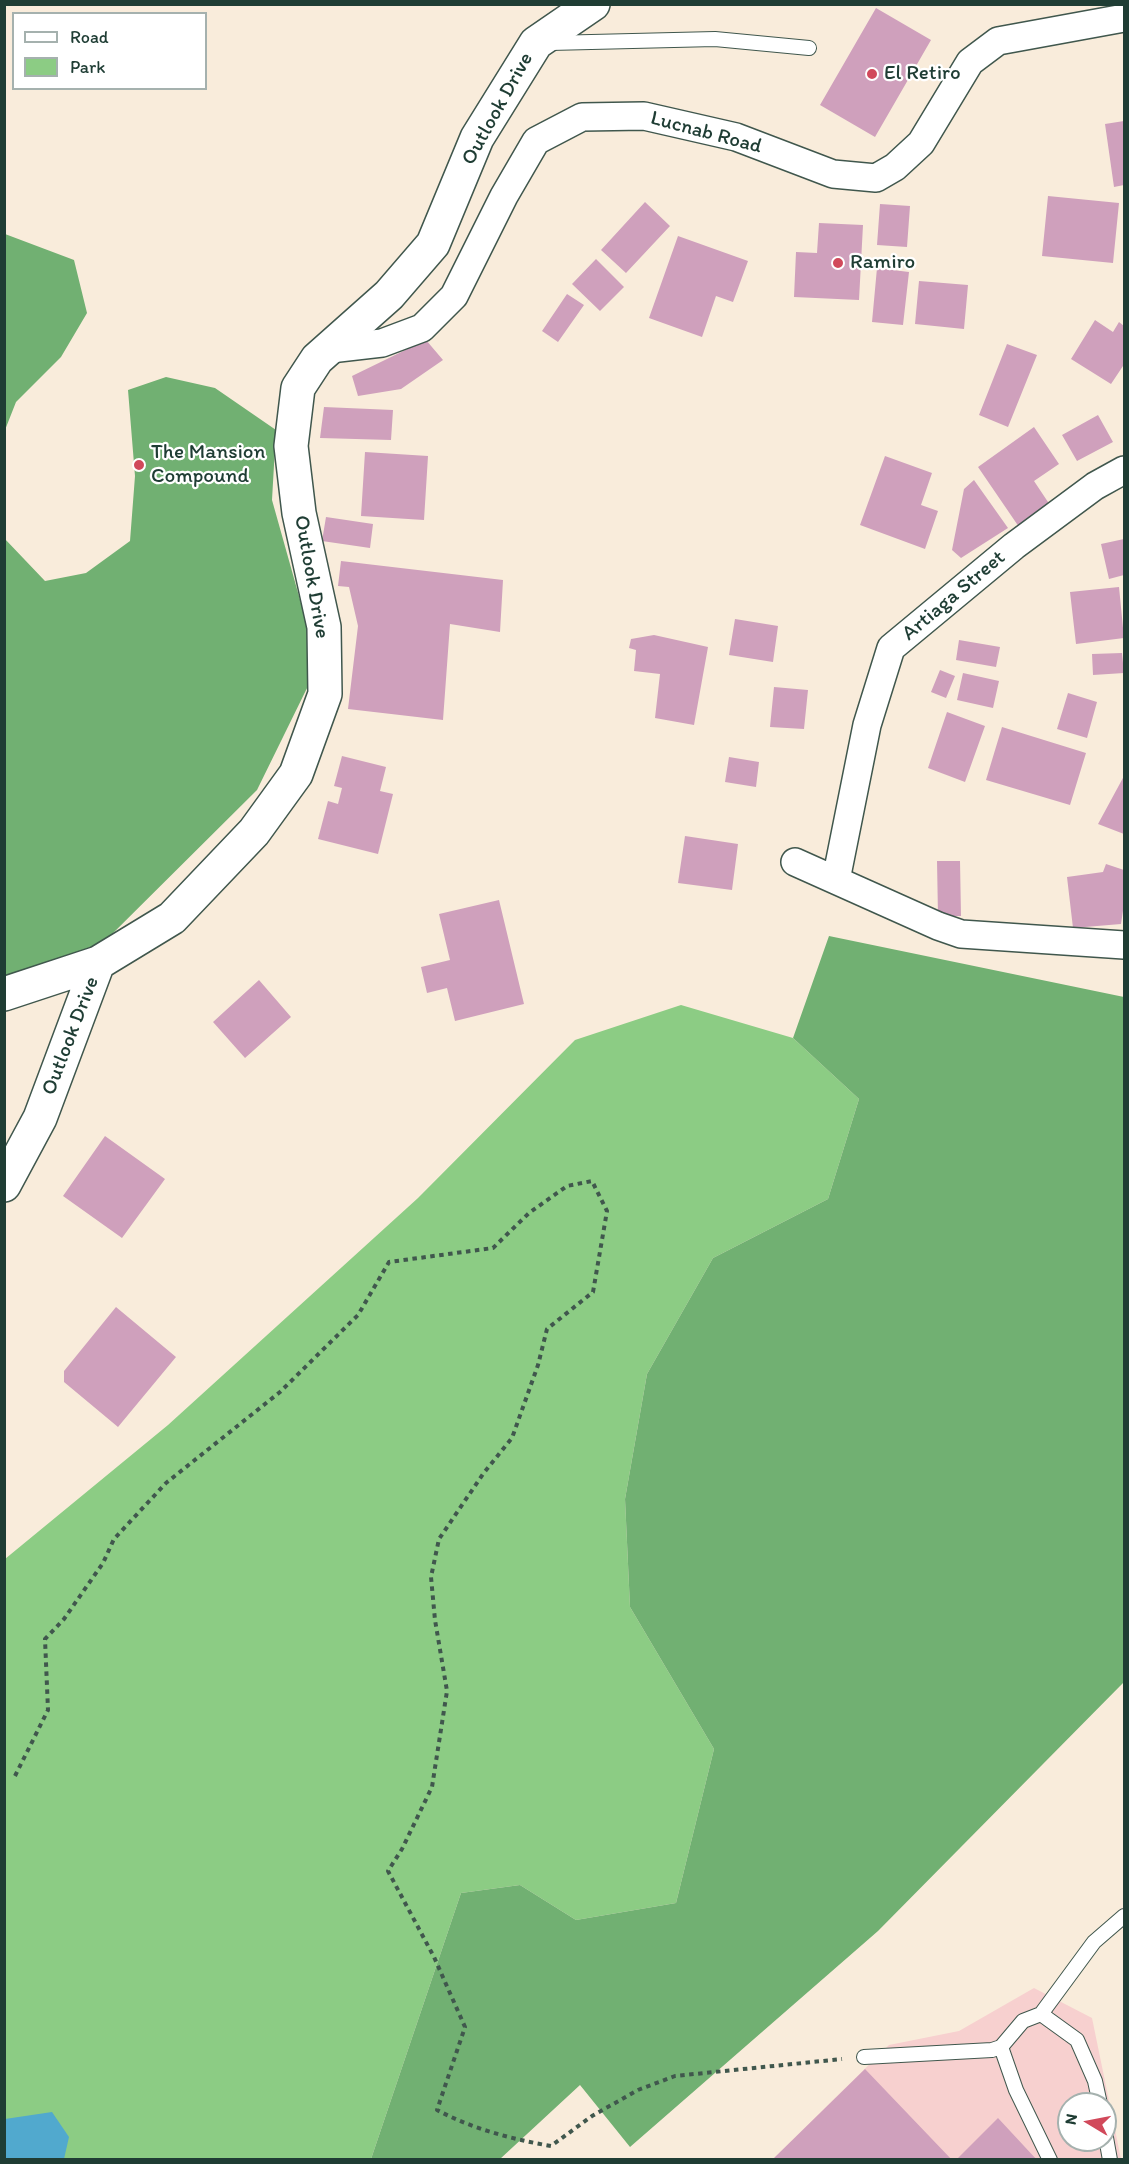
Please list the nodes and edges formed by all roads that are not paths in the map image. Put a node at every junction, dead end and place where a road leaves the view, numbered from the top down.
1 (593, 4) edge
2 (1125, 18) edge
3 (536, 43) junction
4 (809, 48) dead end
5 (330, 349) junction
6 (1125, 470) edge
7 (795, 862) dead end
8 (837, 880) junction
9 (1125, 945) edge
10 (98, 963) junction
11 (4, 994) edge
12 (4, 1185) edge
13 (1125, 1916) edge
14 (1041, 2014) junction
15 (1001, 2047) junction
16 (864, 2057) road end
17 (1098, 2092) edge
18 (1050, 2160) edge

1 - 3 street, Outlook Drive
2 - 5 street, Lucnab Road
3 - 4 lane
3 - 5 street, Outlook Drive
5 - 10 street, Outlook Drive
6 - 8 street, Artiaga Street
7 - 8 street
8 - 9 street
10 - 11 street
10 - 12 street, Outlook Drive
13 - 14 lane
14 - 15 lane
14 - 17 lane
15 - 16 lane
15 - 18 lane

